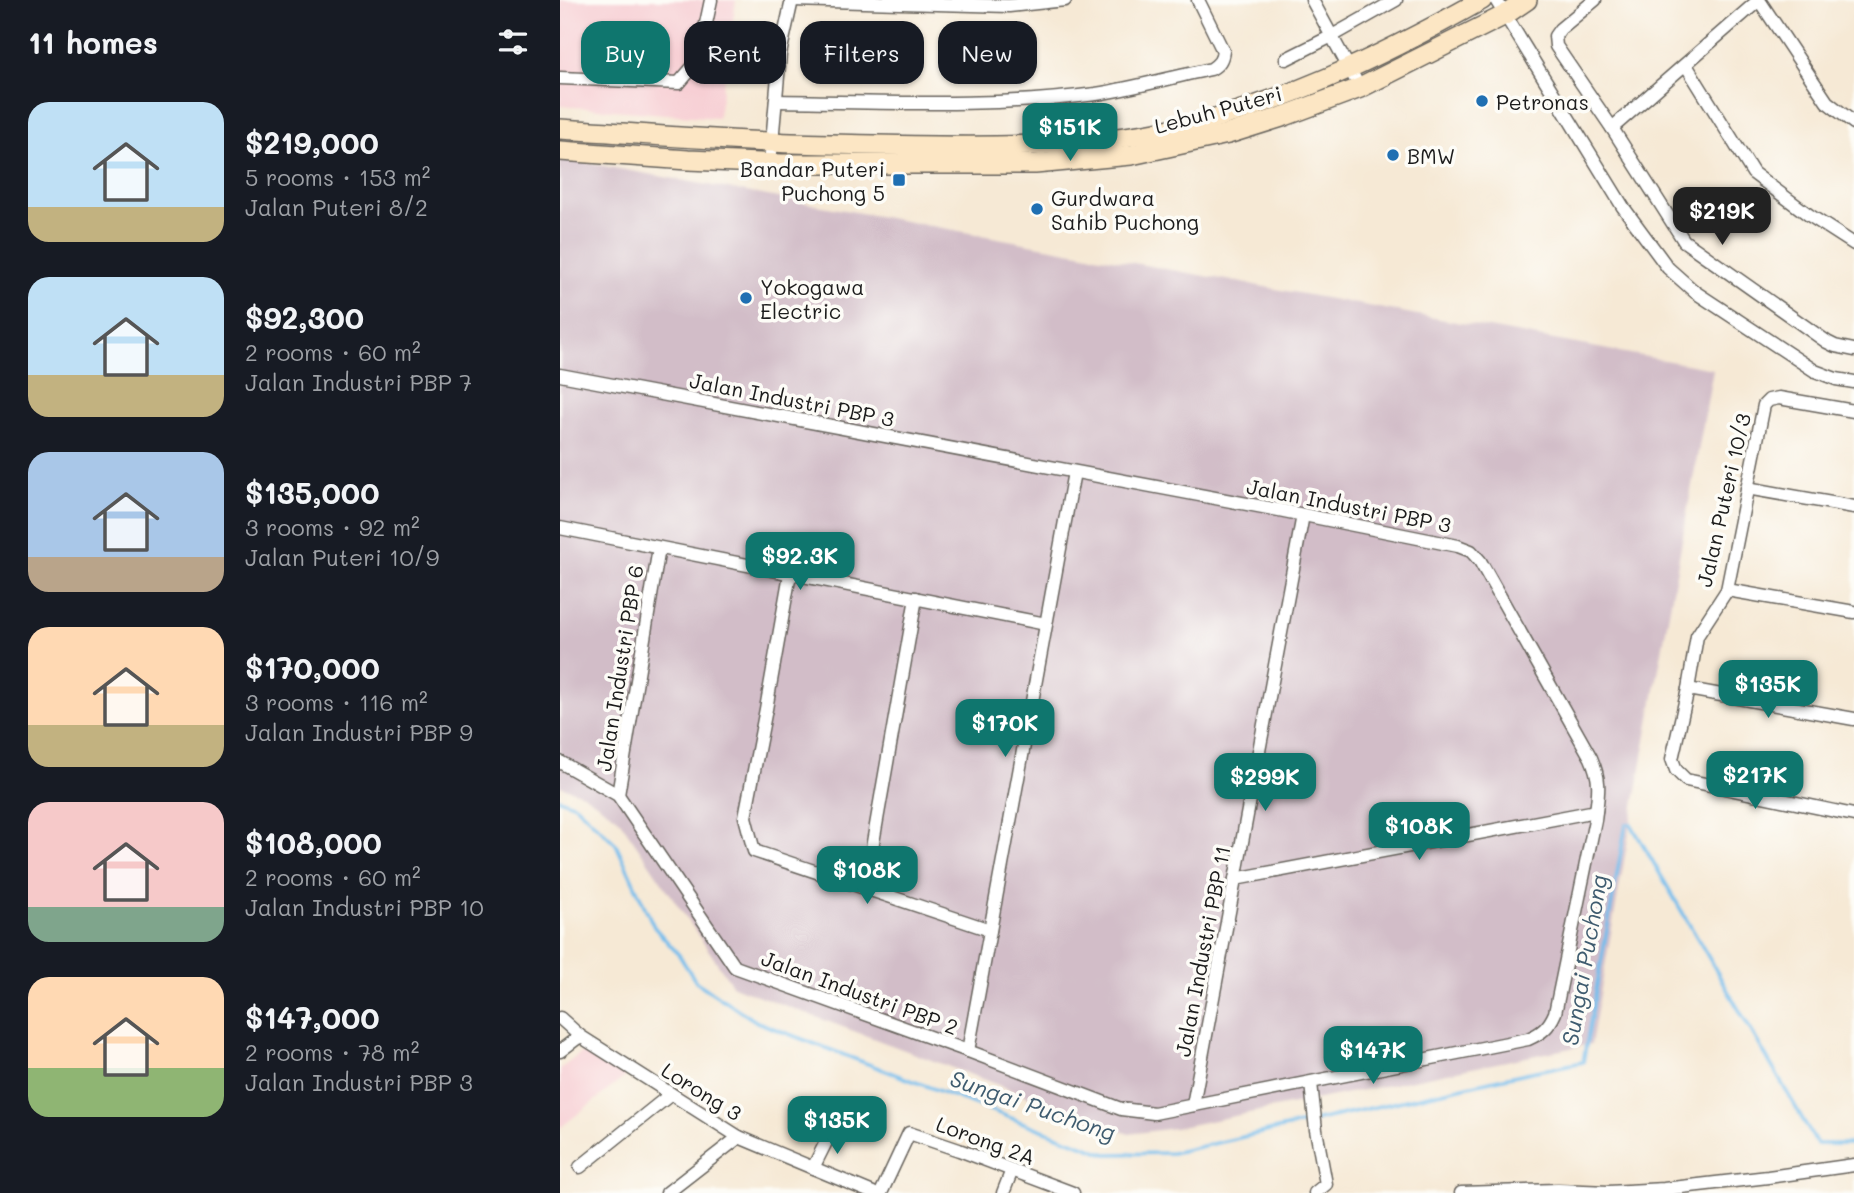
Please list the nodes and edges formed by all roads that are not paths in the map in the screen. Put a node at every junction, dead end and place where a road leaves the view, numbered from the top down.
1 (711, 0) edge
2 (792, 0) edge
3 (1065, 0) edge
4 (1198, 0) edge
5 (1312, 0) edge
6 (1395, 0) edge
7 (1482, 0) edge
8 (1527, 0) edge
9 (1595, 0) edge
10 (1759, 0) edge
11 (1500, 8) edge
12 (1332, 36) junction
13 (1286, 59) dead end
14 (1686, 65) junction
15 (1349, 69) junction
16 (560, 78) edge
17 (1360, 88) junction
18 (776, 101) junction
19 (1854, 123) edge
20 (1612, 128) junction
21 (560, 129) edge
22 (773, 136) junction
23 (560, 151) edge
24 (770, 164) junction
25 (1854, 244) edge
26 (1854, 350) edge
27 (560, 375) edge
28 (1854, 382) edge
29 (1854, 411) edge
30 (1074, 472) junction
31 (1747, 488) junction
32 (1854, 507) edge
33 (1303, 515) junction
34 (560, 528) edge
35 (659, 548) junction
36 (790, 574) junction
37 (1727, 590) junction
38 (916, 598) junction
39 (1854, 612) edge
40 (1046, 624) junction
41 (1688, 689) junction
42 (1854, 719) edge
43 (560, 762) edge
44 (618, 794) junction
45 (1596, 811) junction
46 (1854, 815) edge
47 (1235, 879) junction
48 (865, 888) junction
49 (990, 930) junction
50 (560, 1018) edge
51 (580, 1036) junction
52 (560, 1051) edge
53 (968, 1051) junction
54 (1311, 1083) junction
55 (671, 1094) junction
56 (1193, 1105) junction
57 (832, 1129) dead end
58 (739, 1137) junction
59 (1854, 1166) edge
60 (580, 1167) dead end
61 (813, 1168) junction
62 (1012, 1170) junction
63 (667, 1193) edge
64 (873, 1193) edge
65 (881, 1193) edge
66 (1003, 1193) edge
67 (1073, 1193) edge
68 (1315, 1193) edge
69 (1461, 1193) edge

1 - 16 street
2 - 3 street
2 - 18 street
4 - 18 street
5 - 12 street
6 - 12 street
7 - 15 main road, Lebuh Puteri
8 - 11 main road, Lebuh Puteri
9 - 20 street
10 - 14 street
10 - 19 street
11 - 17 main road, Lebuh Puteri
11 - 28 street
12 - 13 street
12 - 15 street
14 - 20 street
14 - 25 street
15 - 17 street
15 - 22 main road, Lebuh Puteri
17 - 24 main road, Lebuh Puteri
18 - 22 street
20 - 26 street
21 - 22 main road, Lebuh Puteri
22 - 24 street
23 - 24 main road, Lebuh Puteri
27 - 30 street, Jalan Industri PBP 3
29 - 31 street, Jalan Puteri 10/3
30 - 33 street, Jalan Industri PBP 3
30 - 40 street
31 - 32 street
31 - 37 street, Jalan Puteri 10/3
33 - 45 street, Jalan Industri PBP 3
33 - 47 street, Jalan Industri PBP 11
34 - 35 street
35 - 36 street
35 - 44 street, Jalan Industri PBP 6
36 - 38 street
36 - 48 street
37 - 39 street
37 - 41 street, Jalan Puteri 10/3
38 - 40 street
38 - 48 street
40 - 49 street
41 - 42 street
41 - 46 street, Jalan Puteri 10/3
43 - 44 street, Jalan Industri PBP 2
44 - 53 street, Jalan Industri PBP 2
45 - 47 street
45 - 54 street, Jalan Industri PBP 3
47 - 56 street, Jalan Industri PBP 11
48 - 49 street
49 - 53 street
50 - 51 street, Lorong 3
51 - 52 street
51 - 55 street, Lorong 3
53 - 56 street, Jalan Industri PBP 2
54 - 56 street, Jalan Industri PBP 3
54 - 68 street
55 - 58 street, Lorong 3
55 - 60 street
57 - 61 street
58 - 61 street, Lorong 3
58 - 63 street
59 - 69 street
61 - 64 street, Lorong 3
62 - 65 street, Lorong 2A
62 - 66 street
62 - 67 street, Lorong 2A

